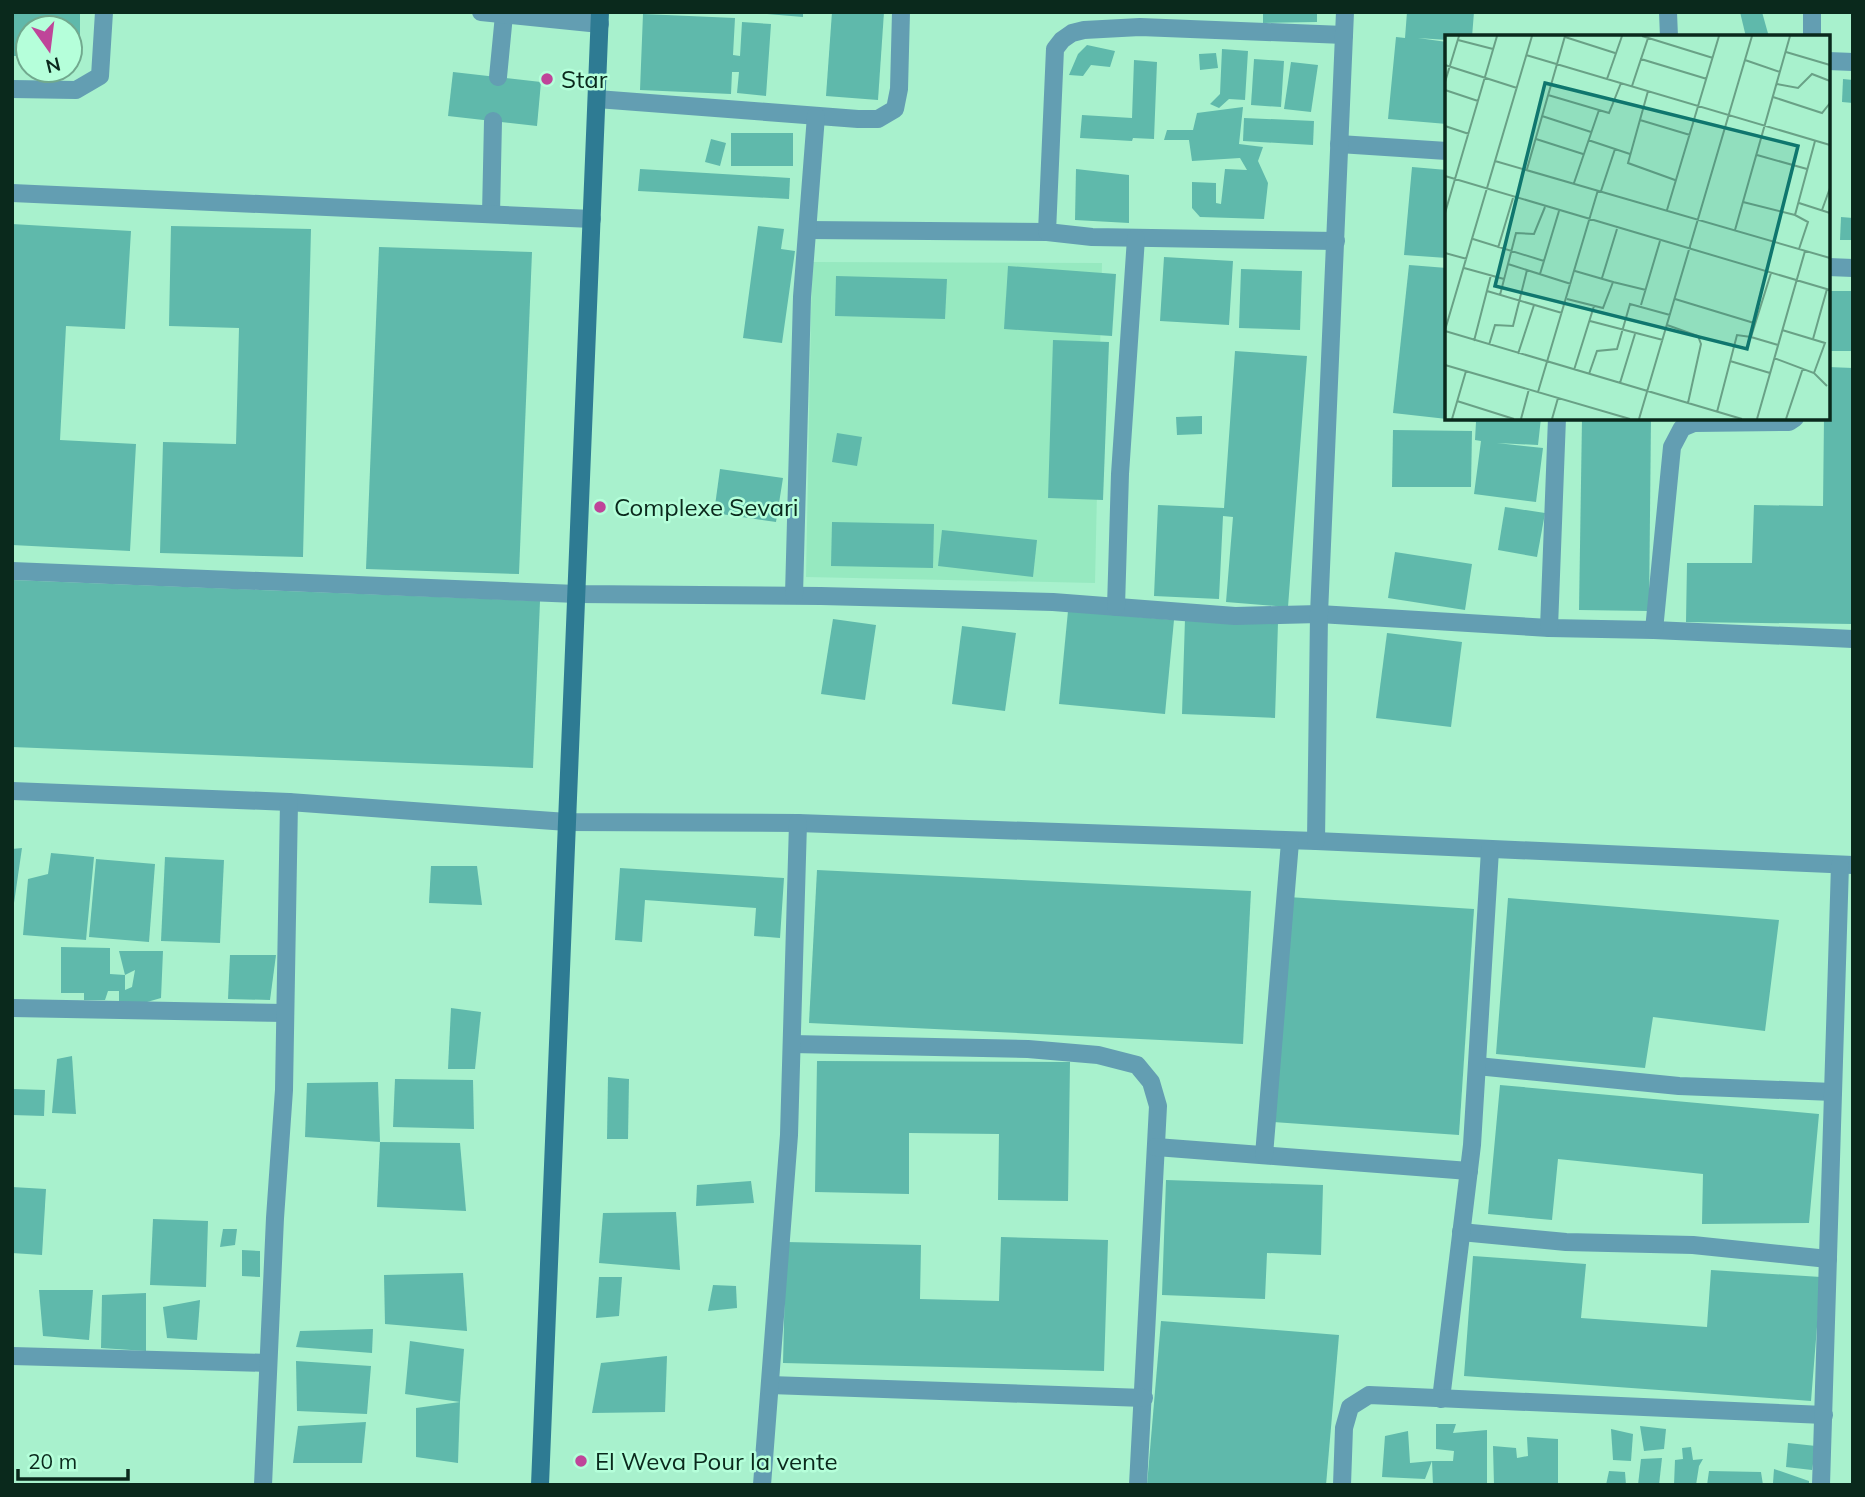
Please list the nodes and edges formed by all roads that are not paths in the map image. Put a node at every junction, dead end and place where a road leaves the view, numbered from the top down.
1 (104, 12) edge
2 (481, 12) edge
3 (901, 12) edge
4 (1345, 12) edge
5 (1668, 12) edge
6 (1812, 12) edge
7 (504, 15) junction
8 (600, 18) edge
9 (1140, 20) edge
10 (1343, 35) junction
11 (1669, 35) edge
12 (1812, 35) edge
13 (1830, 61) edge
14 (1853, 62) edge
15 (498, 77) dead end
16 (12, 89) edge
17 (597, 99) junction
18 (817, 116) junction
19 (493, 121) dead end
20 (1339, 144) junction
21 (1445, 151) edge
22 (12, 193) edge
23 (491, 214) junction
24 (592, 219) junction
25 (808, 230) junction
26 (1047, 232) junction
27 (1136, 238) junction
28 (1336, 241) junction
29 (1830, 267) edge
30 (1853, 268) edge
31 (1557, 420) edge
32 (1792, 420) edge
33 (12, 571) edge
34 (577, 594) junction
35 (794, 595) junction
36 (1116, 607) junction
37 (1319, 614) junction
38 (1549, 628) junction
39 (1654, 630) junction
40 (1853, 639) edge
41 (12, 791) edge
42 (289, 802) junction
43 (567, 822) junction
44 (798, 822) junction
45 (1316, 841) junction
46 (1290, 842) junction
47 (1490, 850) junction
48 (1847, 865) edge
49 (12, 1008) edge
50 (285, 1013) junction
51 (792, 1044) junction
52 (1477, 1066) junction
53 (1833, 1092) junction
54 (1156, 1147) junction
55 (1264, 1155) junction
56 (1469, 1171) junction
57 (1461, 1232) junction
58 (1828, 1259) junction
59 (12, 1356) edge
60 (268, 1363) junction
61 (770, 1385) junction
62 (1144, 1398) junction
63 (1441, 1399) junction
64 (1824, 1415) junction
65 (263, 1485) edge
66 (540, 1485) edge
67 (762, 1485) edge
68 (1138, 1485) edge
69 (1342, 1485) edge
70 (1821, 1485) edge

1 - 16 street
2 - 7 street
3 - 18 street
4 - 10 street
5 - 11 street
6 - 12 street
7 - 8 street
7 - 15 street
8 - 17 main road
9 - 10 street
9 - 26 street
10 - 20 street
13 - 14 street
17 - 18 street
17 - 24 main road
18 - 25 street
19 - 23 street
20 - 21 street
20 - 28 street
22 - 23 street
23 - 24 street
24 - 34 main road
25 - 26 street
25 - 35 street
26 - 27 street
27 - 28 street
27 - 36 street
28 - 37 street
29 - 30 street
31 - 38 street
32 - 39 street
33 - 34 street
34 - 35 street
34 - 43 main road
35 - 36 street
36 - 37 street
37 - 38 street
37 - 45 street
38 - 39 street
39 - 40 street
41 - 42 street
42 - 43 street
42 - 50 street
43 - 44 street
43 - 66 main road
44 - 46 street
44 - 51 street
45 - 46 street
45 - 47 street
46 - 55 street
47 - 48 street
47 - 52 street
48 - 53 street
49 - 50 street
50 - 60 street
51 - 54 street
51 - 61 street
52 - 53 street
52 - 56 street
53 - 58 street
54 - 55 street
54 - 62 street
55 - 56 street
56 - 57 street
57 - 58 street
57 - 63 street
58 - 64 street
59 - 60 street
60 - 65 street
61 - 62 street
61 - 67 street
62 - 68 street
63 - 64 street
63 - 69 street
64 - 70 street

